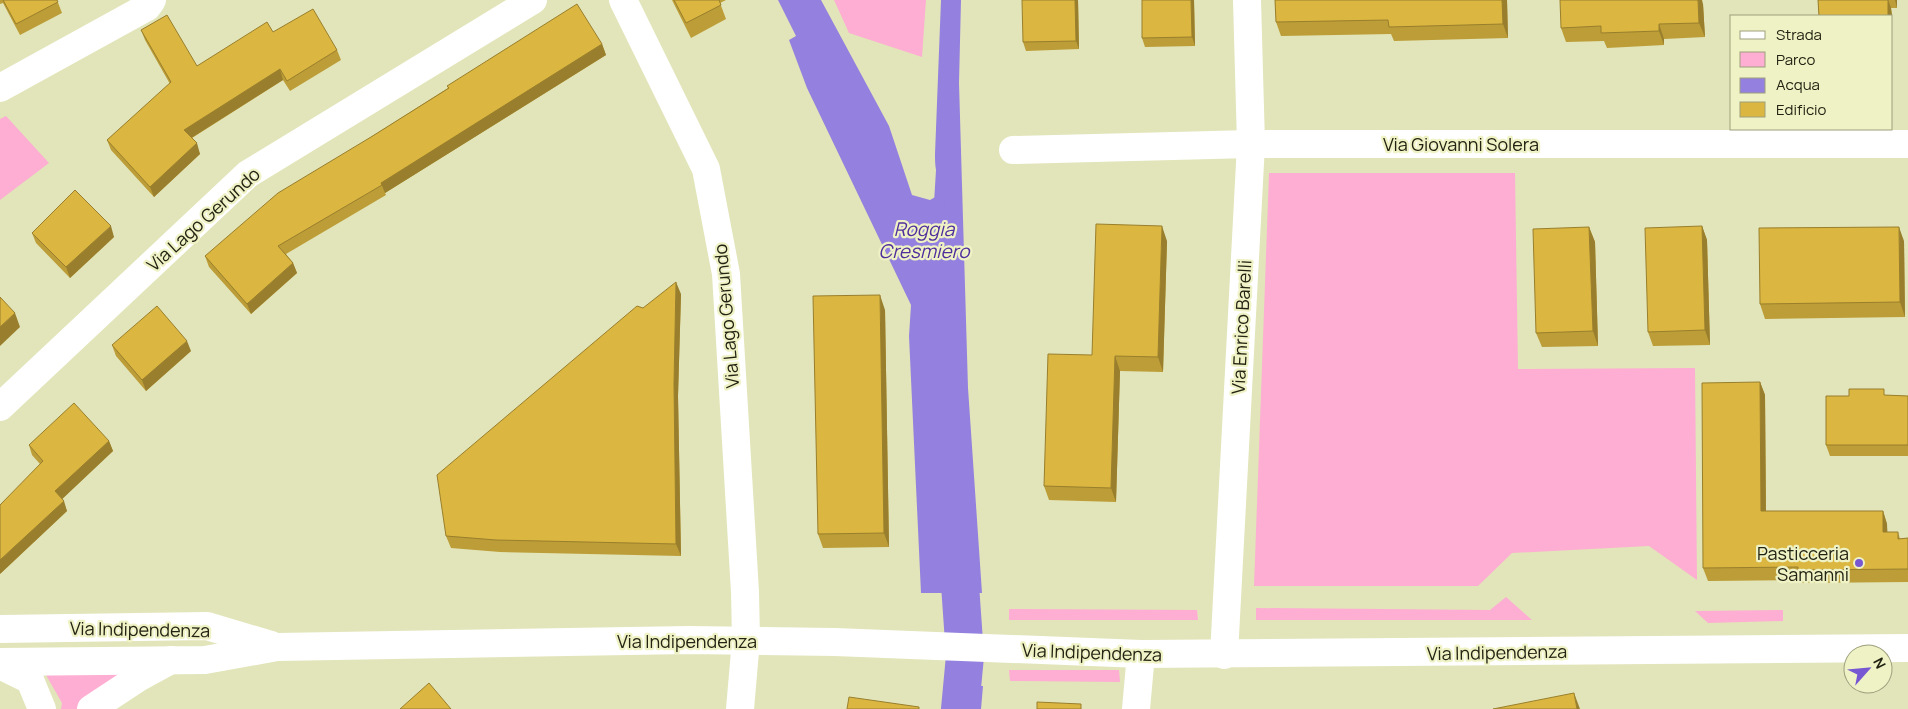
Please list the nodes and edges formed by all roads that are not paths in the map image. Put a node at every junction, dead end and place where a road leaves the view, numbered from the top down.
1 (152, 0) edge
2 (533, 0) edge
3 (623, 0) edge
4 (1246, 0) edge
5 (0, 88) edge
6 (1251, 144) junction
7 (1908, 144) edge
8 (1013, 150) dead end
9 (0, 407) edge
10 (0, 629) edge
11 (746, 640) junction
12 (277, 647) junction
13 (1908, 648) edge
14 (1141, 654) junction
15 (1224, 654) junction
16 (171, 660) junction
17 (0, 663) edge
18 (42, 709) edge
19 (91, 709) edge
20 (740, 709) edge
21 (1136, 709) edge

1 - 5 street
2 - 9 street, Via Lago Gerundo
3 - 11 street, Via Lago Gerundo
4 - 6 street, Via Enrico Barelli
6 - 7 street, Via Giovanni Solera
6 - 8 street, Via Giovanni Solera
6 - 15 street, Via Enrico Barelli
10 - 12 street, Via Indipendenza
11 - 12 street, Via Indipendenza
11 - 14 street, Via Indipendenza
11 - 20 street, Via Lago Gerundo
12 - 16 street, Via Indipendenza
13 - 15 street, Via Indipendenza
14 - 15 street, Via Indipendenza
14 - 21 street
16 - 17 street, Via Indipendenza
16 - 19 street
17 - 18 street

